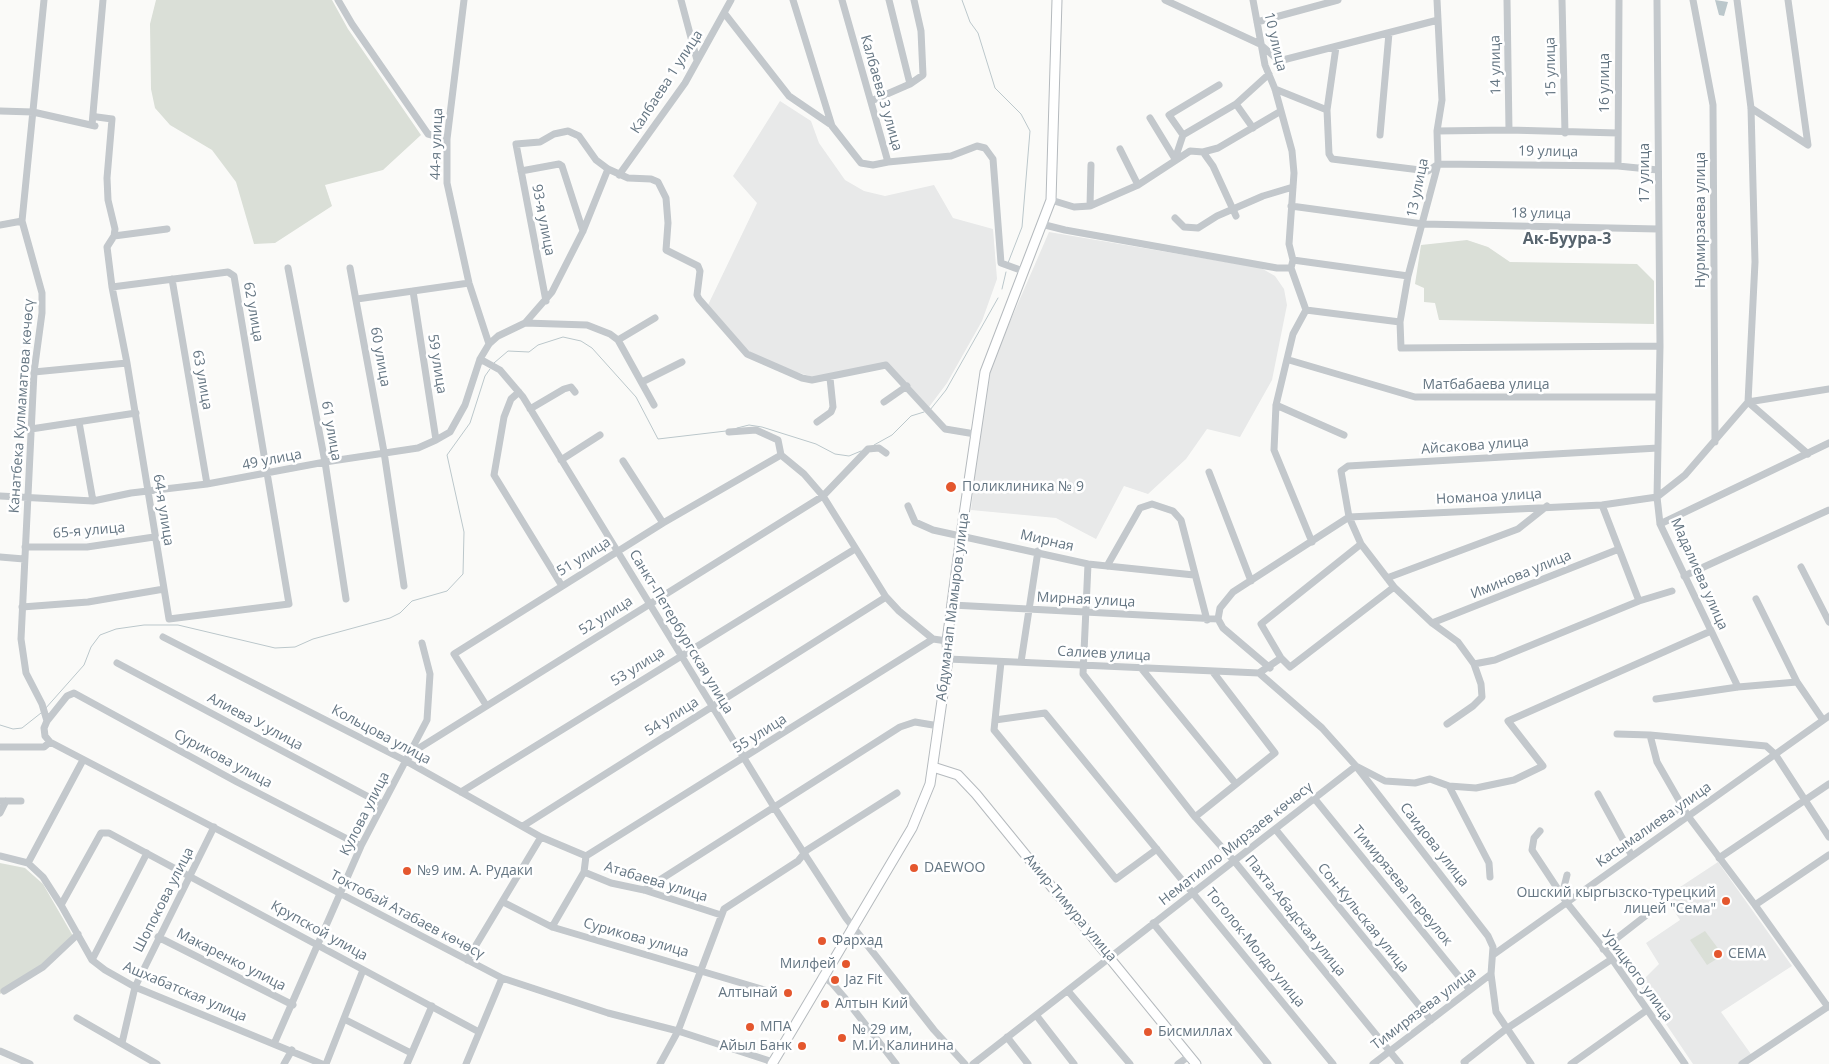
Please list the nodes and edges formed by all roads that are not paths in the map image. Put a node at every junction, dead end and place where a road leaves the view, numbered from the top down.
1 (44, 0) edge
2 (103, 0) edge
3 (338, 0) edge
4 (464, 0) edge
5 (681, 0) edge
6 (731, 0) edge
7 (793, 0) edge
8 (842, 0) edge
9 (889, 0) edge
10 (914, 0) edge
11 (1057, 0) edge
12 (1164, 0) edge
13 (1253, 0) edge
14 (1338, 0) edge
15 (1437, 0) edge
16 (1507, 0) edge
17 (1562, 0) edge
18 (1618, 0) edge
19 (1657, 0) edge
20 (1693, 0) edge
21 (1737, 0) edge
22 (1788, 0) edge
23 (725, 14) junction
24 (1438, 20) junction
25 (1257, 22) junction
26 (1389, 33) junction
27 (1260, 44) junction
28 (1336, 47) junction
29 (697, 60) junction
30 (1269, 74) junction
31 (910, 84) junction
32 (1219, 85) dead end
33 (1275, 89) junction
34 (871, 101) junction
35 (1236, 104) junction
36 (1751, 108) junction
37 (1327, 110) junction
38 (0, 111) edge
39 (1281, 111) junction
40 (33, 112) junction
41 (97, 117) dead end
42 (1150, 118) dead end
43 (830, 124) junction
44 (1253, 128) junction
45 (1509, 130) junction
46 (1437, 131) junction
47 (1565, 133) junction
48 (1618, 133) junction
49 (1380, 135) dead end
50 (1183, 136) junction
51 (447, 139) junction
52 (1120, 149) dead end
53 (1203, 152) junction
54 (1175, 159) junction
55 (888, 162) junction
56 (1438, 164) junction
57 (1091, 165) dead end
58 (1618, 166) junction
59 (608, 169) junction
60 (1658, 170) junction
61 (521, 171) junction
62 (619, 175) junction
63 (1138, 185) junction
64 (1293, 187) junction
65 (1051, 200) junction
66 (1090, 206) junction
67 (1291, 206) junction
68 (1235, 212) junction
69 (1175, 218) dead end
70 (22, 221) junction
71 (1041, 224) junction
72 (1423, 224) junction
73 (0, 225) edge
74 (167, 229) dead end
75 (1658, 229) junction
76 (583, 231) junction
77 (114, 236) junction
78 (1292, 264) junction
79 (288, 268) dead end
80 (350, 268) dead end
81 (1023, 271) junction
82 (1408, 276) junction
83 (172, 279) junction
84 (469, 283) junction
85 (112, 287) junction
86 (413, 291) junction
87 (357, 299) junction
88 (546, 301) junction
89 (1306, 310) junction
90 (655, 318) dead end
91 (1400, 322) junction
92 (526, 323) junction
93 (618, 340) junction
94 (489, 344) junction
95 (1660, 346) junction
96 (480, 359) junction
97 (1289, 360) junction
98 (127, 362) junction
99 (682, 362) dead end
100 (34, 372) junction
101 (830, 378) junction
102 (642, 382) junction
103 (907, 386) junction
104 (1829, 389) edge
105 (519, 392) junction
106 (575, 392) dead end
107 (1658, 397) junction
108 (884, 402) dead end
109 (1748, 402) junction
110 (1276, 405) junction
111 (654, 406) dead end
112 (530, 409) junction
113 (136, 413) junction
114 (79, 422) junction
115 (817, 422) dead end
116 (31, 429) junction
117 (729, 432) dead end
118 (975, 434) junction
119 (600, 435) dead end
120 (1344, 435) dead end
121 (436, 440) junction
122 (1714, 442) junction
123 (1829, 443) edge
124 (1658, 448) junction
125 (384, 452) junction
126 (886, 453) dead end
127 (1808, 454) junction
128 (781, 455) junction
129 (561, 460) junction
130 (623, 460) dead end
131 (325, 462) junction
132 (1209, 472) dead end
133 (268, 474) junction
134 (207, 484) junction
135 (147, 492) junction
136 (0, 496) edge
137 (823, 496) junction
138 (1657, 497) junction
139 (28, 498) junction
140 (93, 501) junction
141 (1602, 505) junction
142 (908, 506) dead end
143 (1547, 506) junction
144 (1829, 510) edge
145 (1349, 517) junction
146 (663, 523) junction
147 (1660, 524) junction
148 (961, 535) junction
149 (154, 537) junction
150 (1312, 542) junction
151 (1361, 544) junction
152 (25, 547) junction
153 (855, 549) junction
154 (1619, 549) junction
155 (617, 551) junction
156 (1038, 551) junction
157 (0, 557) edge
158 (24, 559) junction
159 (1088, 564) junction
160 (1107, 566) junction
161 (1801, 567) dead end
162 (1194, 575) junction
163 (1684, 576) junction
164 (1387, 578) junction
165 (1251, 581) junction
166 (404, 586) dead end
167 (562, 586) junction
168 (1394, 587) junction
169 (164, 589) junction
170 (1672, 591) dead end
171 (886, 597) junction
172 (346, 599) dead end
173 (1756, 599) dead end
174 (1639, 601) junction
175 (289, 604) joint
176 (650, 604) junction
177 (952, 605) junction
178 (22, 606) junction
179 (1028, 610) junction
180 (1086, 612) junction
181 (1218, 619) junction
182 (1207, 620) junction
183 (1829, 622) edge
184 (1432, 623) junction
185 (1711, 631) junction
186 (163, 638) dead end
187 (933, 639) junction
188 (947, 640) junction
189 (422, 643) dead end
190 (681, 656) junction
191 (1282, 658) junction
192 (948, 659) junction
193 (1001, 662) junction
194 (1022, 662) junction
195 (117, 663) dead end
196 (1474, 664) junction
197 (1085, 665) junction
198 (1141, 668) junction
199 (1270, 668) junction
200 (1213, 672) junction
201 (1259, 673) junction
202 (1797, 682) junction
203 (1738, 687) junction
204 (1656, 700) dead end
205 (486, 705) junction
206 (712, 707) junction
207 (1826, 718) edge
208 (46, 719) junction
209 (995, 720) junction
210 (1446, 724) dead end
211 (939, 726) junction
212 (1618, 734) dead end
213 (1650, 735) junction
214 (50, 742) junction
215 (0, 747) edge
216 (1776, 754) junction
217 (745, 759) junction
218 (83, 760) junction
219 (406, 761) junction
220 (1356, 766) junction
221 (933, 767) junction
222 (1236, 784) junction
223 (1829, 784) edge
224 (1449, 786) junction
225 (461, 792) junction
226 (897, 793) dead end
227 (1598, 794) dead end
228 (1314, 798) junction
229 (1806, 800) junction
230 (3, 801) edge
231 (21, 801) dead end
232 (382, 804) junction
233 (1683, 806) junction
234 (774, 807) junction
235 (0, 814) edge
236 (1195, 816) junction
237 (1688, 816) junction
238 (523, 826) junction
239 (214, 827) junction
240 (1276, 830) junction
241 (1540, 831) dead end
242 (541, 837) junction
243 (1829, 837) edge
244 (1627, 845) junction
245 (361, 846) junction
246 (1157, 849) junction
247 (147, 853) junction
248 (804, 855) junction
249 (1829, 855) edge
250 (0, 856) edge
251 (586, 856) junction
252 (1632, 856) junction
253 (1719, 858) junction
254 (1235, 862) junction
255 (28, 863) junction
256 (584, 872) junction
257 (1567, 875) dead end
258 (191, 876) junction
259 (1490, 878) dead end
260 (644, 890) junction
261 (1194, 893) junction
262 (341, 894) junction
263 (1562, 895) junction
264 (503, 902) junction
265 (1566, 903) junction
266 (1662, 903) dead end
267 (1756, 904) junction
268 (62, 905) junction
269 (721, 915) junction
270 (1154, 923) junction
271 (854, 926) junction
272 (552, 927) junction
273 (78, 934) junction
274 (158, 937) junction
275 (318, 945) junction
276 (1603, 949) junction
277 (1493, 955) junction
278 (1110, 957) junction
279 (1612, 959) junction
280 (92, 960) junction
281 (467, 960) junction
282 (363, 970) junction
283 (700, 970) junction
284 (1491, 974) junction
285 (822, 976) junction
286 (502, 978) junction
287 (135, 986) junction
288 (766, 990) dead end
289 (1470, 990) junction
290 (4, 991) dead end
291 (1068, 991) junction
292 (293, 1005) junction
293 (432, 1006) junction
294 (1828, 1006) edge
295 (1647, 1010) junction
296 (1036, 1015) junction
297 (77, 1018) dead end
298 (344, 1019) junction
299 (1431, 1020) junction
300 (1506, 1029) junction
301 (678, 1031) junction
302 (479, 1032) junction
303 (1007, 1037) junction
304 (122, 1043) junction
305 (274, 1044) junction
306 (292, 1050) junction
307 (0, 1051) edge
308 (1390, 1052) junction
309 (411, 1054) junction
310 (1189, 1056) junction
311 (772, 1063) edge
312 (30, 1064) edge
313 (157, 1064) edge
314 (284, 1064) edge
315 (324, 1064) edge
316 (407, 1064) edge
317 (466, 1064) edge
318 (660, 1064) edge
319 (896, 1064) edge
320 (965, 1064) edge
321 (973, 1064) edge
322 (1028, 1064) edge
323 (1074, 1064) edge
324 (1130, 1064) edge
325 (1178, 1064) edge
326 (1196, 1064) edge
327 (1268, 1064) edge
328 (1333, 1064) edge
329 (1373, 1064) edge
330 (1400, 1064) edge
331 (1465, 1064) edge
332 (1532, 1064) edge
333 (1571, 1064) edge
334 (1685, 1064) edge
335 (1742, 1064) edge

1 - 40 street, Канатбека Кулмаматова көчөсү
2 - 40 street
3 - 51 street
4 - 51 street, 44-я улица
5 - 29 street
6 - 23 street, Калбаева 1 улица
7 - 43 street
8 - 34 street, Калбаева 3 улица
9 - 31 street
10 - 31 street
11 - 65 main road, Абдуманап Мамыров улица
12 - 27 street
13 - 25 street, 10 улица
14 - 25 street
15 - 24 street, 13 улица
16 - 45 street, 14 улица
17 - 47 street, 15 улица
18 - 48 street, 16 улица
19 - 60 street, 17 улица
20 - 122 street, Нурмирзаева улица
21 - 36 street
22 - 36 street
23 - 29 street, Калбаева 1 улица
23 - 43 street
24 - 26 street
24 - 46 street, 13 улица
25 - 27 street, 10 улица
26 - 28 street
26 - 49 street
27 - 28 street
27 - 30 street, 10 улица
28 - 37 street
29 - 62 street, Калбаева 1 улица
30 - 33 street, 10 улица
30 - 35 street
31 - 34 street
32 - 50 street
33 - 37 street
33 - 39 street, 10 улица
34 - 55 street, Калбаева 3 улица
35 - 44 street
35 - 50 street
36 - 109 street
37 - 56 street, 19 улица
38 - 40 street
39 - 44 street
39 - 64 street, 10 улица
40 - 70 street, Канатбека Кулмаматова көчөсү
41 - 77 street
42 - 54 street
43 - 55 street
44 - 53 street
45 - 46 street
45 - 47 street
46 - 56 street, 13 улица
47 - 48 street
48 - 58 street, 16 улица
50 - 54 street
51 - 84 street, 44-я улица
52 - 63 street
53 - 54 street
53 - 68 street
54 - 63 street
55 - 81 street, Калбаева 3 улица
56 - 58 street, 19 улица
56 - 72 street, 13 улица
57 - 66 street
58 - 60 street, 19 улица
59 - 61 street, 93-я улица
59 - 62 street
59 - 76 street
60 - 75 street, 17 улица
61 - 76 street
61 - 88 street, 93-я улица
62 - 101 street
63 - 66 street
64 - 67 street, 10 улица
64 - 68 street
65 - 66 street
65 - 71 main road, Абдуманап Мамыров улица
67 - 72 street, 18 улица
67 - 78 street, 10 улица
68 - 69 street
70 - 73 street
70 - 100 street, Канатбека Кулмаматова көчөсү
71 - 78 street
71 - 81 main road, Абдуманап Мамыров улица
72 - 75 street, 18 улица
72 - 82 street, 13 улица
74 - 77 street
75 - 95 street, 17 улица
76 - 88 street
77 - 85 street, 64-я улица
78 - 82 street
78 - 89 street, 10 улица
79 - 131 street, 61 улица
80 - 87 street, 60 улица
81 - 118 main road, Абдуманап Мамыров улица
82 - 91 street, 13 улица
83 - 85 street, 62 улица
83 - 133 street, 62 улица
83 - 134 street, 63 улица
84 - 86 street
84 - 94 street, 44-я улица
85 - 98 street, 64-я улица
86 - 87 street
86 - 121 street, 59 улица
87 - 125 street, 60 улица
88 - 92 street
89 - 91 street
89 - 97 street
90 - 93 street
91 - 95 street, 13 улица
92 - 93 street
92 - 94 street
93 - 102 street
94 - 96 street, 49 улица
95 - 107 street, Мадалиева улица
96 - 105 street, Санкт-Петербургская улица
96 - 121 street, 49 улица
97 - 107 street, Матбабаева улица
97 - 110 street
98 - 100 street
98 - 113 street, 64-я улица
99 - 102 street
100 - 116 street, Канатбека Кулмаматова көчөсү
101 - 103 street
101 - 115 street
102 - 111 street
103 - 108 street
103 - 118 street
104 - 109 street
105 - 112 street, Санкт-Петербургская улица
105 - 167 street
106 - 112 street
107 - 124 street, Мадалиева улица
109 - 122 street, Номаноа улица
109 - 127 street
110 - 120 street
110 - 150 street
112 - 129 street, Санкт-Петербургская улица
113 - 114 street
113 - 135 street, 64-я улица
114 - 116 street
114 - 140 street
116 - 139 street, Канатбека Кулмаматова көчөсү
117 - 128 street
118 - 148 main road, Абдуманап Мамыров улица
119 - 129 street
121 - 125 street, 49 улица
122 - 138 street, Номаноа улица
123 - 127 street
124 - 138 street, Мадалиева улица
124 - 145 street, Айсакова улица
125 - 131 street, 49 улица
125 - 166 street, 60 улица
126 - 137 street, 52 улица
127 - 147 street
128 - 137 street
128 - 146 street, 51 улица
129 - 155 street, Санкт-Петербургская улица
130 - 146 street
131 - 133 street, 49 улица
131 - 172 street, 61 улица
132 - 165 street
133 - 134 street, 49 улица
133 - 175 street, 62 улица
134 - 135 street, 49 улица
135 - 140 street, 49 улица
135 - 149 street, 64-я улица
136 - 139 street, 49 улица
137 - 153 street
137 - 176 street, 52 улица
138 - 141 street, Номаноа улица
138 - 147 street, Мадалиева улица
139 - 140 street, 49 улица
139 - 152 street, Канатбека Кулмаматова көчөсү
141 - 143 street, Номаноа улица
141 - 154 street
142 - 148 street, Мирная
143 - 145 street, Номаноа улица
143 - 164 street
144 - 163 street
145 - 150 street
145 - 151 street
146 - 155 street, 51 улица
147 - 163 street, Мадалиева улица
148 - 156 street, Мирная
148 - 177 main road, Абдуманап Мамыров улица
149 - 152 street, 65-я улица
149 - 169 street, 64-я улица
150 - 165 street
151 - 164 street
151 - 191 street
152 - 158 street, Канатбека Кулмаматова көчөсү
153 - 171 street
153 - 190 street, 53 улица
154 - 174 street
154 - 184 street, Иминова улица
155 - 167 street, 51 улица
155 - 176 street, Санкт-Петербургская улица
156 - 159 street, Мирная
156 - 179 street
157 - 158 street
158 - 178 street, Канатбека Кулмаматова көчөсү
159 - 160 street, Мирная
159 - 180 street
160 - 162 street, Мирная
160 - 162 street
161 - 183 street
162 - 182 street
163 - 185 street, Мадалиева улица
164 - 168 street
165 - 181 street
167 - 205 street, 51 улица
168 - 184 street
168 - 191 street
169 - 175 street, 64-я улица
169 - 178 street
170 - 174 street
171 - 187 street
171 - 206 street, 54 улица
173 - 202 street
174 - 196 street
176 - 190 street, Санкт-Петербургская улица
176 - 205 street, 52 улица
177 - 179 street, Мирная улица
177 - 188 main road, Абдуманап Мамыров улица
178 - 208 street, Канатбека Кулмаматова көчөсү
179 - 180 street, Мирная улица
179 - 194 street
180 - 182 street, Мирная улица
180 - 197 street
181 - 182 street, Мирная улица
181 - 199 street
184 - 196 street
185 - 203 street, Мадалиева улица
185 - 224 street
186 - 219 street, Кольцова улица
187 - 188 street
187 - 217 street, 55 улица
188 - 192 main road, Абдуманап Мамыров улица
189 - 219 street, Кулова улица
190 - 206 street, Санкт-Петербургская улица
190 - 225 street, 53 улица
191 - 199 street
192 - 193 street, Салиев улица
192 - 211 main road, Абдуманап Мамыров улица
193 - 194 street, Салиев улица
193 - 209 street
194 - 197 street, Салиев улица
195 - 232 street, Алиева У.улица
196 - 210 street
197 - 198 street, Салиев улица
197 - 236 street, Пахта-Абадская улица
198 - 200 street, Салиев улица
198 - 222 street
199 - 201 street
200 - 201 street, Салиев улица
200 - 222 street
201 - 220 street, Саидова улица
202 - 203 street
202 - 207 street
203 - 204 street
205 - 219 street, 52 улица
206 - 217 street, Санкт-Петербургская улица
206 - 238 street, 54 улица
207 - 216 street, Касымалиева улица
208 - 214 street, Канатбека Кулмаматова көчөсү
208 - 245 street, Сурикова улица
209 - 246 street, Тоголок-Молдо улица
209 - 246 street
211 - 221 main road, Абдуманап Мамыров улица
211 - 234 street
212 - 213 street
213 - 216 street
213 - 233 street
214 - 215 street
214 - 218 street, Токтобай Атабаев көчөсү
216 - 229 street
216 - 237 street, Касымалиева улица
217 - 234 street, Санкт-Петербургская улица
217 - 251 street, 55 улица
218 - 239 street, Токтобай Атабаев көчөсү
218 - 255 street
219 - 225 street, Кольцова улица
219 - 232 street, Кулова улица
220 - 224 street
220 - 228 street, Нематилло Мирзаев көчөсү
220 - 277 street, Саидова улица
221 - 271 main road, Абдуманап Мамыров улица
221 - 278 main road, Амир-Тимура улица
222 - 236 street
223 - 229 street
224 - 259 street
225 - 238 street, Кольцова улица
226 - 248 street
227 - 244 street
228 - 240 street, Нематилло Мирзаев көчөсү
228 - 289 street, Тимирязева переулок
229 - 243 street
229 - 253 street
230 - 231 street
230 - 235 street
232 - 245 street, Кулова улица
233 - 237 street
233 - 244 street
234 - 248 street, Санкт-Петербургская улица
234 - 260 street
236 - 254 street, Пахта-Абадская улица
237 - 252 street, Касымалиева улица
237 - 253 street
238 - 242 street, Кольцова улица
239 - 258 street, Шопокова улица
239 - 262 street, Токтобай Атабаев көчөсү
240 - 254 street, Нематилло Мирзаев көчөсү
240 - 299 street, Сон-Кульская улица
241 - 263 street, Урицкого улица
242 - 251 street, Кольцова улица
242 - 264 street
244 - 252 street
245 - 262 street, Кулова улица
246 - 261 street, Тоголок-Молдо улица
247 - 258 street, Крупской улица
247 - 268 street, Крупской улица
247 - 280 street
248 - 269 street
248 - 271 street, Санкт-Петербургская улица
249 - 267 street
250 - 255 street
251 - 256 street
252 - 265 street, Касымалиева улица
253 - 267 street
254 - 261 street, Нематилло Мирзаев көчөсү
254 - 308 street, Пахта-Абадская улица
255 - 268 street, Ашхабатская улица
256 - 260 street, Атабаева улица
256 - 272 street
257 - 263 street
258 - 274 street, Шопокова улица
258 - 275 street, Крупской улица
260 - 269 street, Атабаева улица
261 - 270 street, Нематилло Мирзаев көчөсү
261 - 328 street, Тоголок-Молдо улица
262 - 275 street, Кулова улица
262 - 281 street, Токтобай Атабаев көчөсү
263 - 265 street, Урицкого улица
264 - 272 street, Сурикова улица
264 - 281 street
265 - 276 street, Урицкого улица
265 - 277 street, Касымалиева улица
266 - 276 street
267 - 294 street
268 - 273 street, Ашхабатская улица
269 - 283 street
270 - 278 street, Нематилло Мирзаев көчөсү
270 - 327 street
271 - 285 main road, Абдуманап Мамыров улица
271 - 320 street, Санкт-Петербургская улица
272 - 283 street, Сурикова улица
273 - 280 street, Ашхабатская улица
273 - 290 street
274 - 287 street, Шопокова улица
274 - 292 street, Макаренко улица
275 - 282 street, Крупской улица
275 - 292 street, Кулова улица
276 - 279 street, Урицкого улица
277 - 284 street, Саидова улица
278 - 291 street, Нематилло Мирзаев көчөсү
278 - 310 main road, Амир-Тимура улица
279 - 295 street, Урицкого улица
279 - 300 street
280 - 287 street, Ашхабатская улица
281 - 286 street, Токтобай Атабаев көчөсү
282 - 293 street, Крупской улица
282 - 298 street
283 - 288 street, Сурикова улица
283 - 301 street
284 - 289 street, Тимирязева улица
284 - 300 street, Саидова улица
285 - 311 main road, Абдуманап Мамыров улица
285 - 319 street
286 - 301 street, Токтобай Атабаев көчөсү
286 - 302 street
287 - 304 street, Шопокова улица
287 - 305 street, Ашхабатская улица
289 - 299 street, Тимирязева улица
291 - 296 street, Нематилло Мирзаев көчөсү
291 - 324 street
292 - 305 street, Кулова улица
293 - 302 street, Крупской улица
293 - 309 street
294 - 335 street
295 - 333 street
295 - 334 street, Урицкого улица
296 - 303 street, Нематилло Мирзаев көчөсү
296 - 323 street
297 - 304 street
298 - 309 street
298 - 315 street
299 - 308 street, Тимирязева улица
300 - 331 street
300 - 332 street, Саидова улица
301 - 311 street, Токтобай Атабаев көчөсү
301 - 318 street
302 - 317 street
303 - 321 street, Нематилло Мирзаев көчөсү
303 - 322 street
304 - 313 street
305 - 306 street, Ашхабатская улица
306 - 314 street
306 - 315 street, Ашхабатская улица
307 - 312 street
308 - 329 street, Тимирязева улица
308 - 330 street, Пахта-Абадская улица
309 - 316 street
310 - 325 street
310 - 326 main road, Амир-Тимура улица

